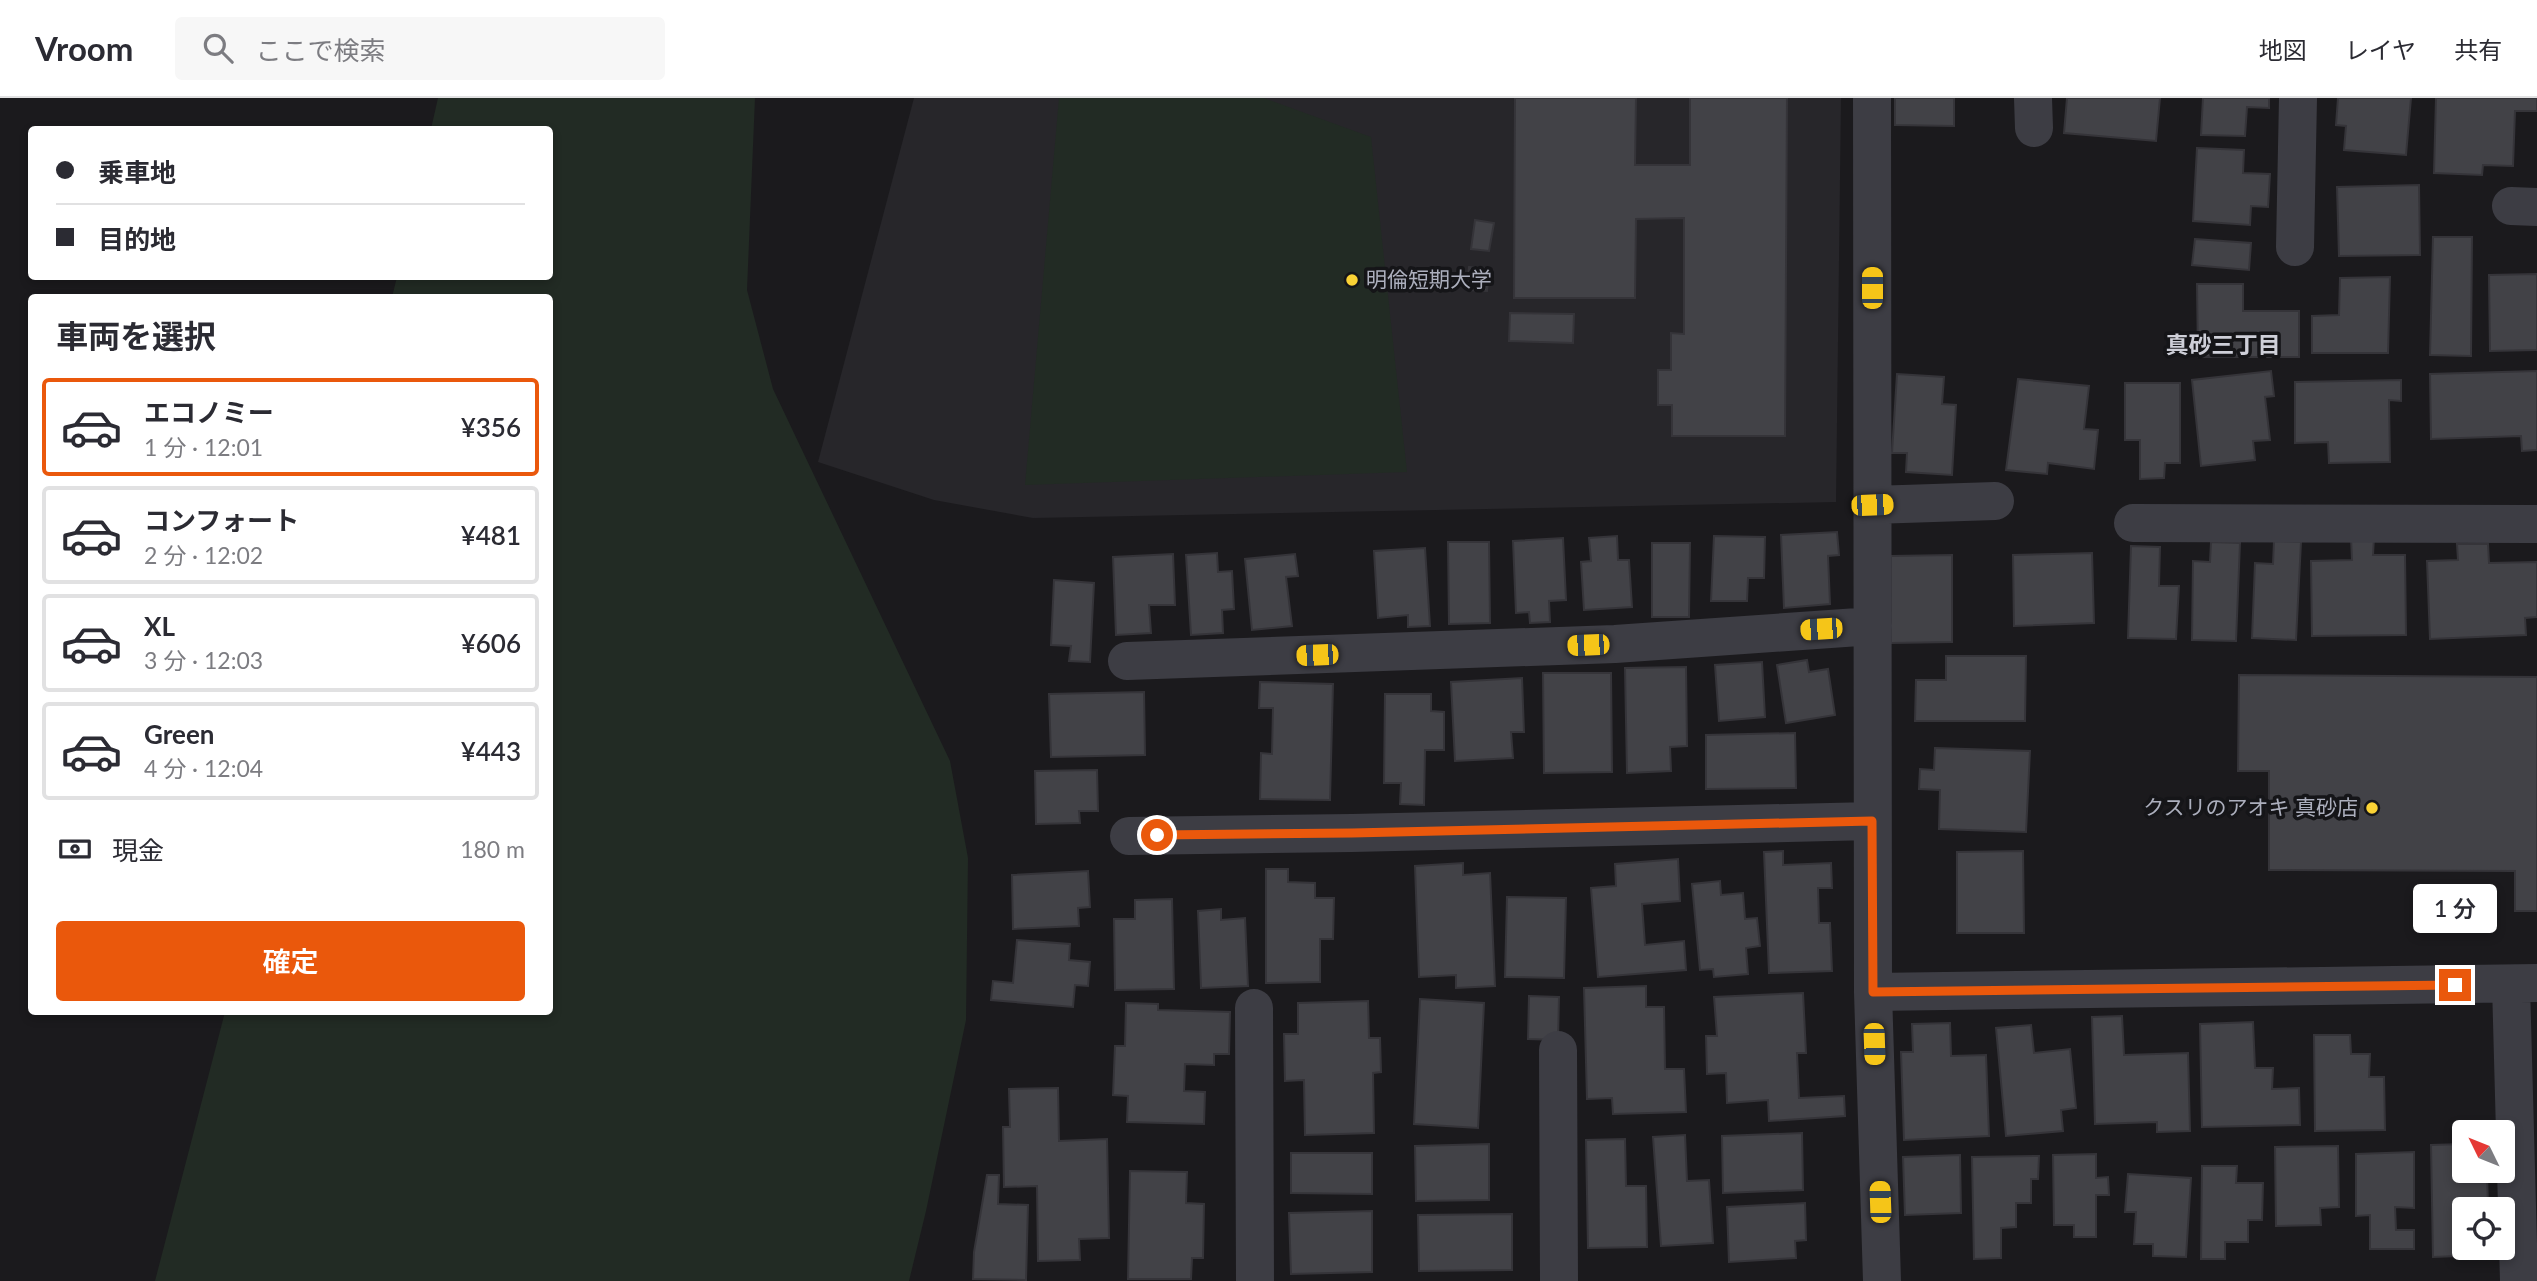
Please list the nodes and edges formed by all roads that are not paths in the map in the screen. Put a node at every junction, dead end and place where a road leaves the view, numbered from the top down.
1 (1872, 98) edge
2 (2298, 98) edge
3 (2295, 247) dead end
4 (1996, 501) dead end
5 (1872, 505) junction
6 (2133, 523) dead end
7 (2537, 524) edge
8 (1872, 626) junction
9 (1127, 661) dead end
10 (1872, 821) junction
11 (1129, 836) dead end
12 (2524, 984) edge
13 (1873, 992) junction
14 (1254, 1008) dead end
15 (1558, 1050) dead end
16 (1255, 1281) edge
17 (1559, 1281) edge
18 (1882, 1281) edge
19 (2518, 1281) edge

1 - 5 street
2 - 3 street
4 - 5 street
5 - 8 street
6 - 7 street
8 - 9 street
8 - 10 street
10 - 11 street
10 - 13 street
12 - 13 street
12 - 19 street
13 - 18 street
14 - 16 street
15 - 17 street

